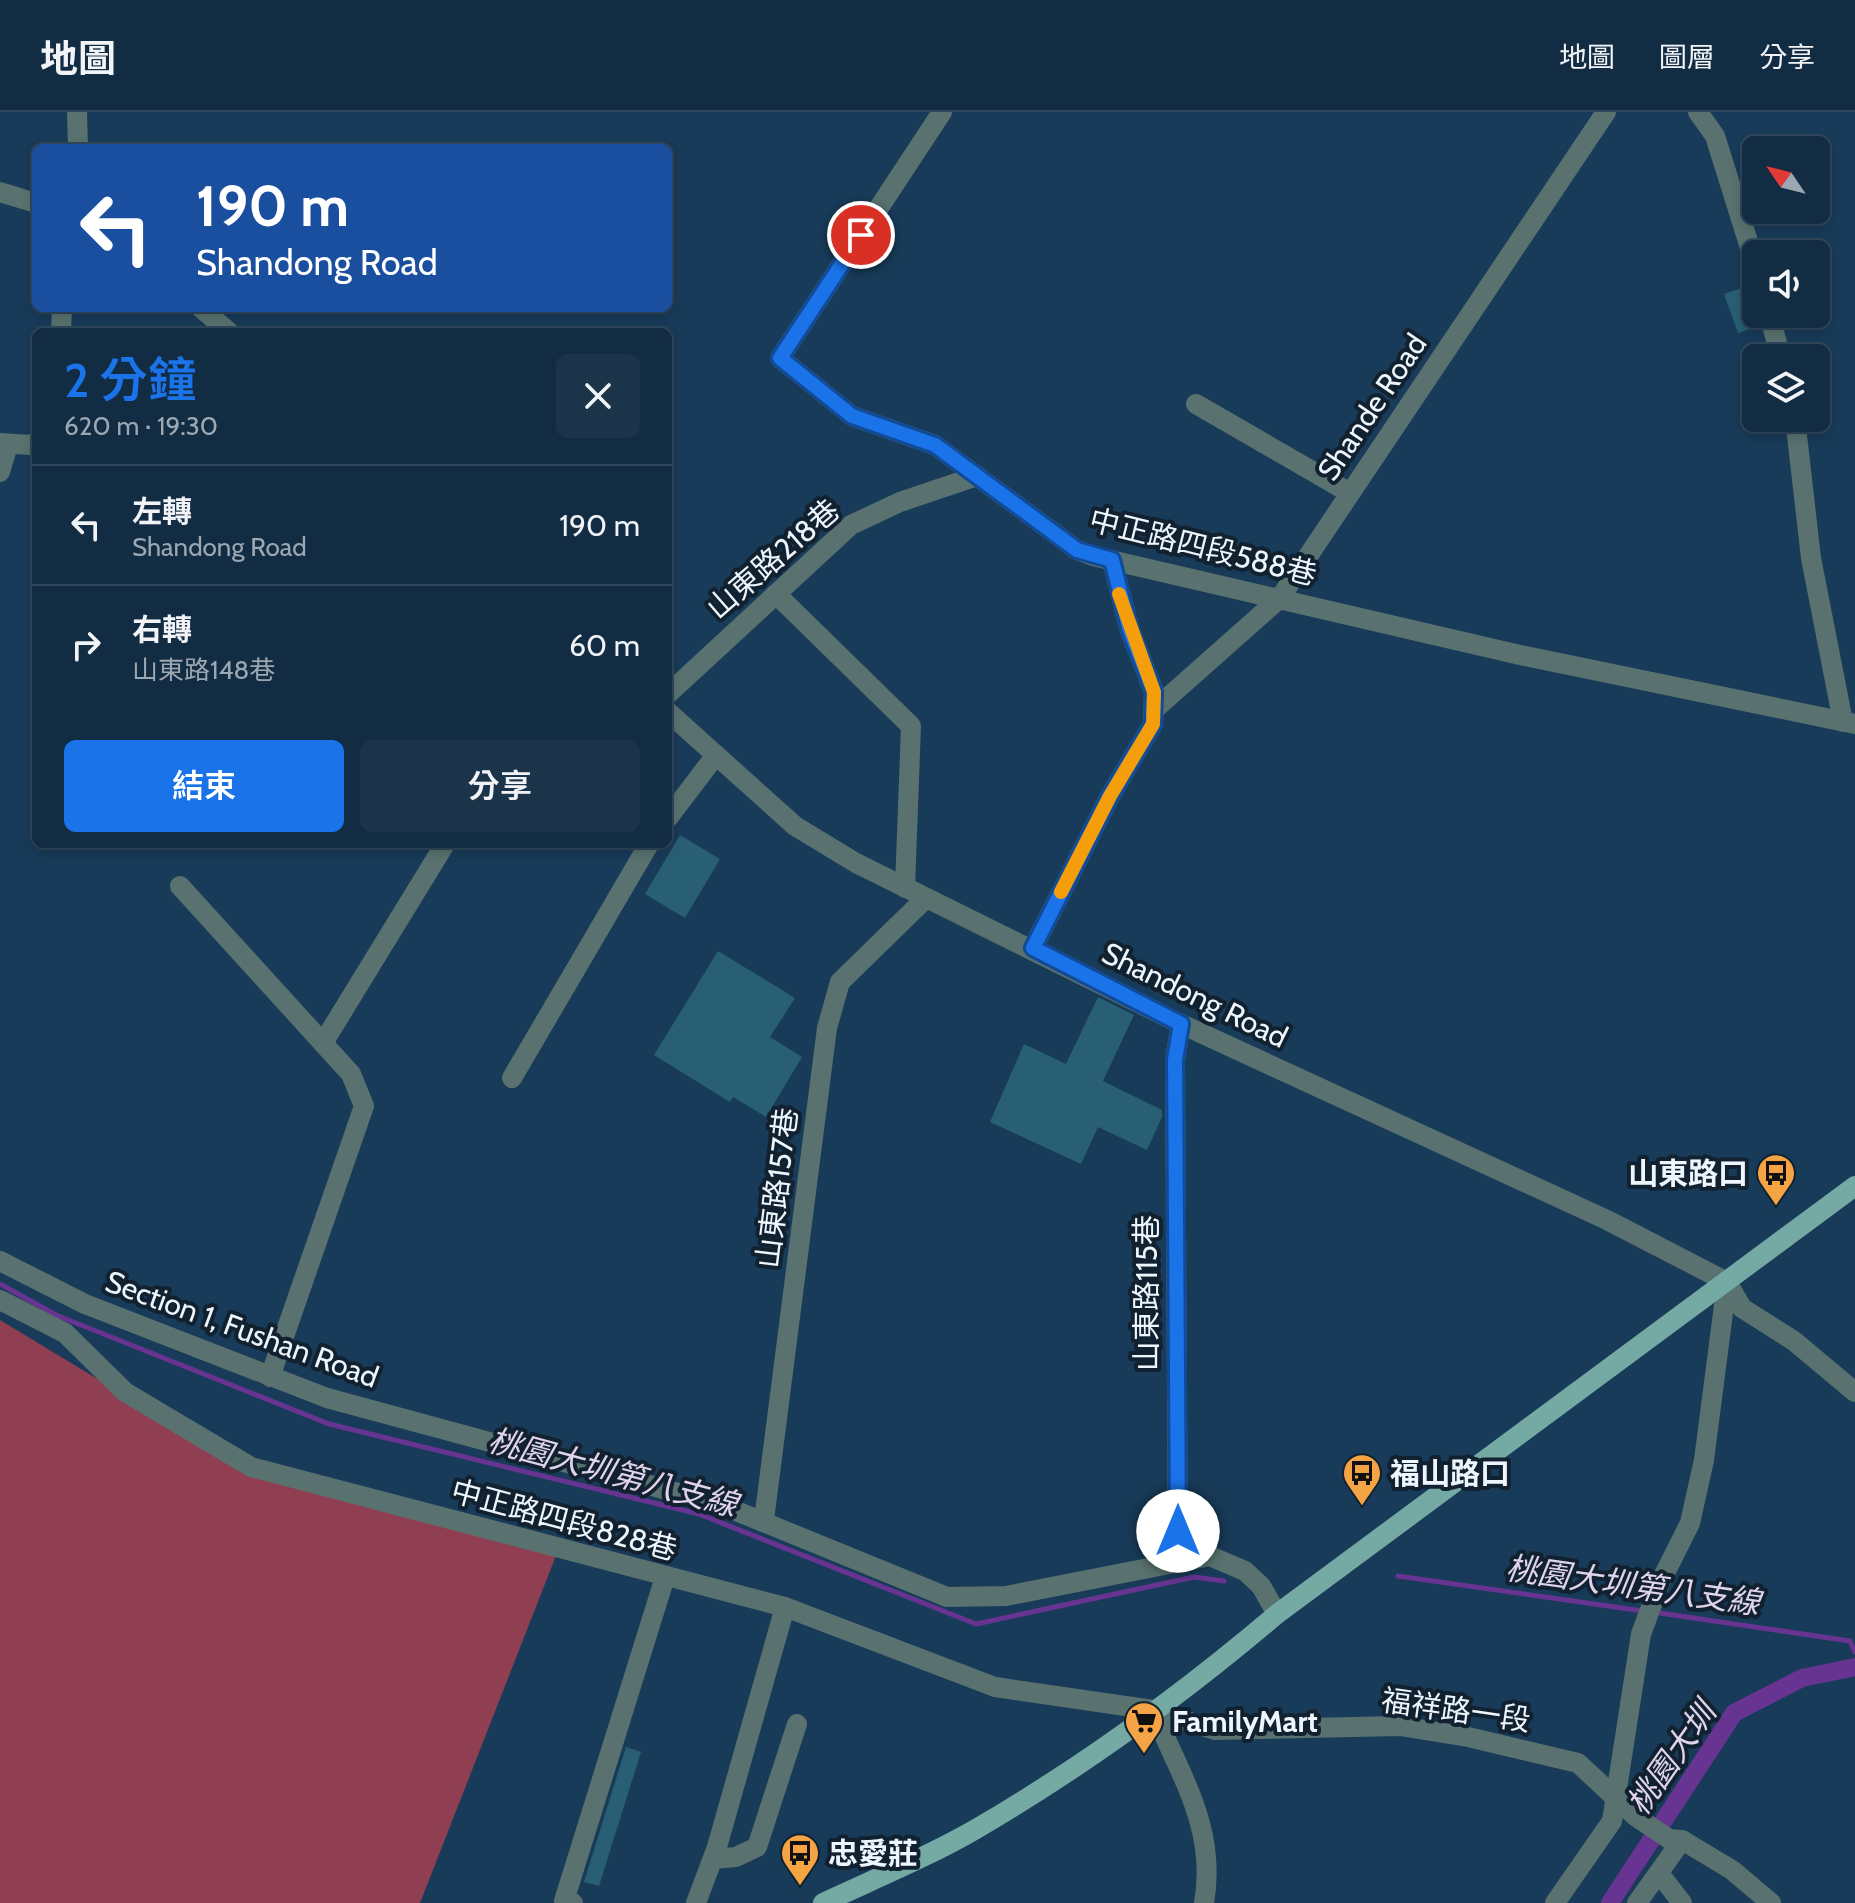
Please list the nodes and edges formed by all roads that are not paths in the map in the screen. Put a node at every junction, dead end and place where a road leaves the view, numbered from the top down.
1 (77, 112) edge
2 (942, 112) edge
3 (1606, 112) edge
4 (1698, 112) edge
5 (78, 144) edge
6 (0, 192) edge
7 (32, 202) edge
8 (1748, 240) edge
9 (206, 312) edge
10 (224, 328) edge
11 (1196, 404) dead end
12 (1797, 432) edge
13 (32, 442) edge
14 (4, 444) edge
15 (0, 472) edge
16 (977, 476) junction
17 (1350, 493) junction
18 (1112, 560) junction
19 (776, 594) junction
20 (1280, 598) junction
21 (672, 690) edge
22 (1156, 708) junction
23 (672, 716) edge
24 (1849, 723) edge
25 (716, 755) junction
26 (672, 813) edge
27 (443, 848) edge
28 (647, 848) edge
29 (180, 886) dead end
30 (905, 888) junction
31 (925, 899) junction
32 (1033, 948) junction
33 (1181, 1024) junction
34 (323, 1043) junction
35 (512, 1078) dead end
36 (1855, 1186) edge
37 (0, 1261) edge
38 (1727, 1282) junction
39 (0, 1300) edge
40 (270, 1377) junction
41 (1855, 1392) edge
42 (764, 1520) junction
43 (1178, 1563) junction
44 (665, 1577) junction
45 (785, 1607) junction
46 (1277, 1614) junction
47 (1153, 1710) junction
48 (797, 1724) dead end
49 (1616, 1799) junction
50 (1676, 1839) junction
51 (713, 1859) junction
52 (1659, 1873) junction
53 (573, 1903) edge
54 (696, 1903) edge
55 (823, 1903) edge
56 (1204, 1903) edge
57 (1555, 1903) edge
58 (1637, 1903) edge
59 (1682, 1903) edge
60 (1771, 1903) edge

1 - 5 street
2 - 16 street, 中正路四段588巷
3 - 17 street, Shande Road
4 - 8 street
6 - 7 street
9 - 10 street
11 - 17 street
12 - 24 street
13 - 14 street
14 - 15 street
16 - 18 street, 中正路四段588巷
16 - 19 street, 山東路218巷
17 - 20 street, Shande Road
18 - 20 street, 中正路四段588巷
18 - 22 street
19 - 21 street, 山東路218巷
19 - 30 street
20 - 22 street, Shande Road
20 - 24 street, 中正路四段588巷
22 - 32 street
23 - 25 street, Shandong Road
25 - 26 street
25 - 30 street, Shandong Road
27 - 34 street
28 - 35 street
29 - 34 street
30 - 31 street, Shandong Road
31 - 32 street, Shandong Road
31 - 42 street, 山東路157巷
32 - 33 street, Shandong Road
33 - 38 street, Shandong Road
33 - 43 street, 山東路115巷
34 - 40 street
36 - 38 main road
37 - 40 street, Section 1, Fushan Road
38 - 41 street
38 - 46 main road
38 - 49 street
39 - 44 street, 中正路四段828巷
40 - 42 street, Section 1, Fushan Road
42 - 43 street, Section 1, Fushan Road
43 - 46 street, Section 1, Fushan Road
44 - 45 street, 中正路四段828巷
44 - 53 street
45 - 47 street, 中正路四段828巷
45 - 51 street
46 - 47 main road
47 - 49 street, 福祥路一段
47 - 55 main road
47 - 56 street
48 - 51 street
49 - 50 street, 福祥路一段
49 - 57 street
50 - 52 street
50 - 60 street
51 - 54 street
52 - 58 street
52 - 59 street

